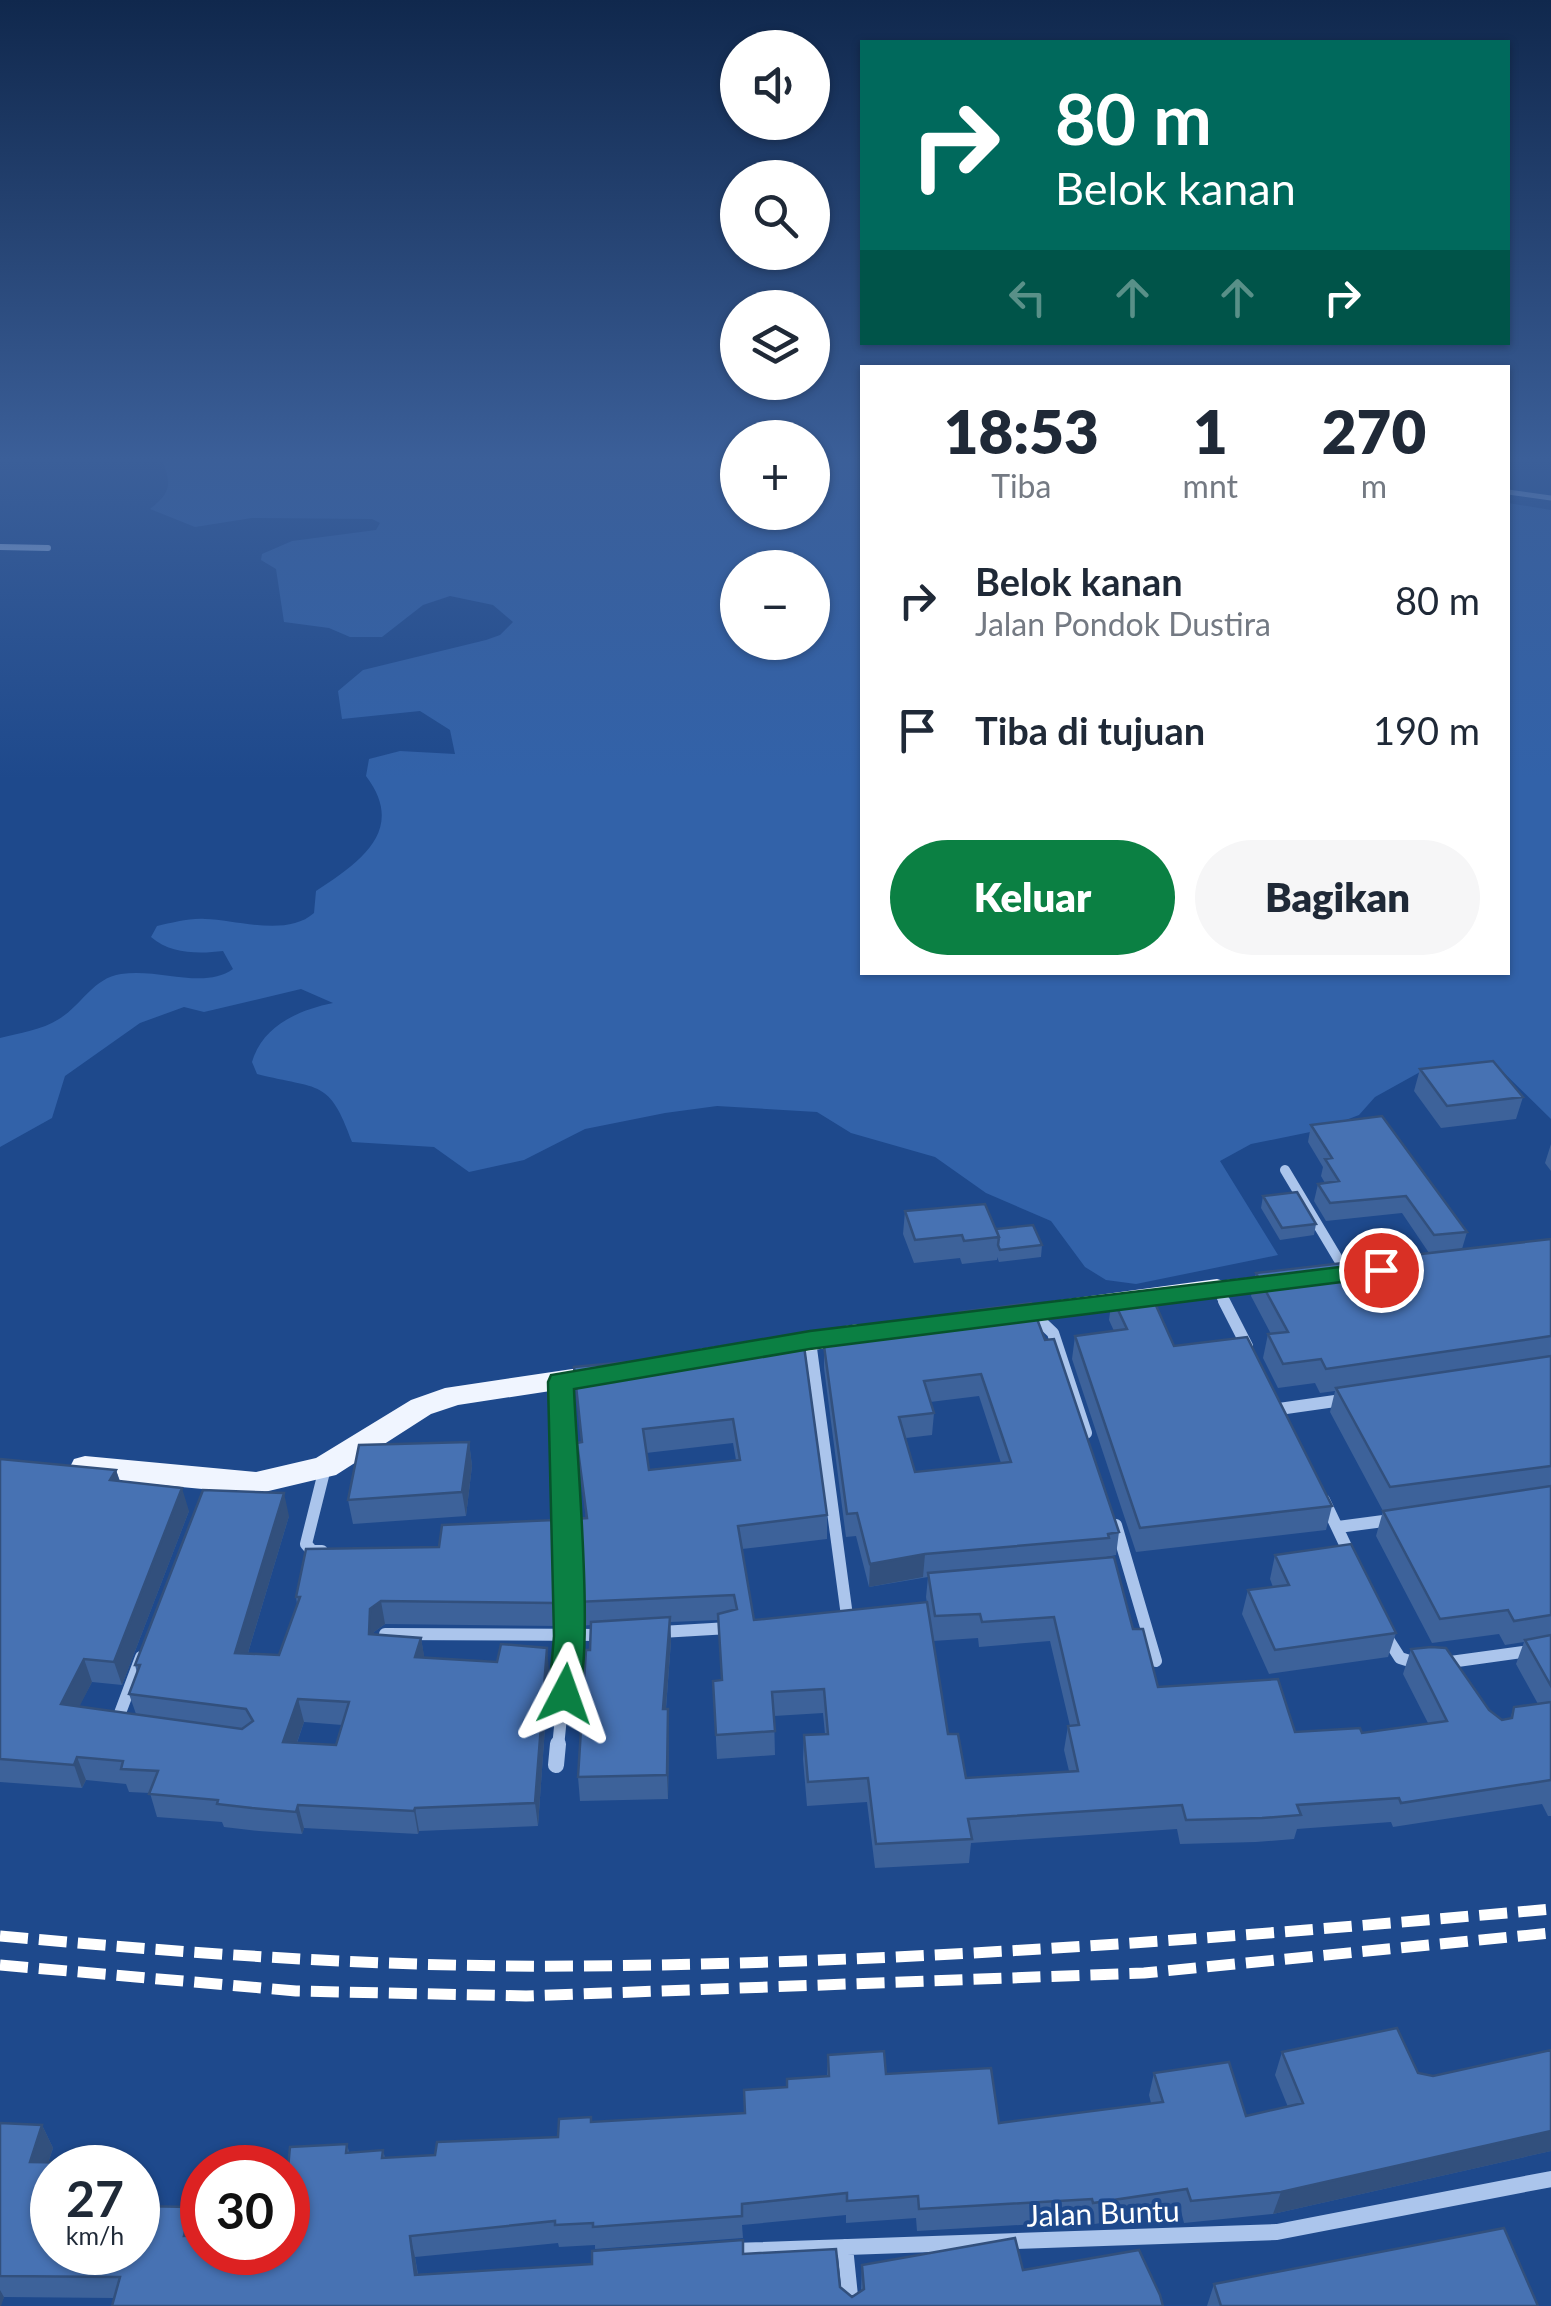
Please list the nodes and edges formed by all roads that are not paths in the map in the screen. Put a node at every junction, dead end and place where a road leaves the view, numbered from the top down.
1 (1285, 1170) dead end
2 (1338, 1275) joint
3 (1217, 1288) junction
4 (1032, 1314) junction
5 (976, 1320) edge
6 (884, 1331) edge
7 (810, 1340) junction
8 (1252, 1357) edge
9 (676, 1362) edge
10 (638, 1369) edge
11 (561, 1382) junction
12 (1270, 1392) edge
13 (1356, 1398) edge
14 (1279, 1409) junction
15 (1287, 1426) edge
16 (1089, 1442) edge
17 (58, 1465) edge
18 (325, 1467) junction
19 (1321, 1493) edge
20 (1113, 1514) edge
21 (1415, 1517) edge
22 (1338, 1527) junction
23 (332, 1552) edge
24 (1130, 1569) junction
25 (1112, 1570) edge
26 (1360, 1578) edge
27 (847, 1616) edge
28 (729, 1628) edge
29 (1383, 1629) edge
30 (385, 1634) edge
31 (620, 1634) edge
32 (637, 1634) edge
33 (569, 1636) junction
34 (146, 1645) edge
35 (1551, 1648) edge
36 (1156, 1661) edge
37 (1443, 1663) junction
38 (1454, 1677) edge
39 (124, 1730) edge
40 (556, 1765) dead end
41 (1551, 2179) edge
42 (845, 2246) junction
43 (706, 2252) edge
44 (850, 2306) edge

1 - 2 street
2 - 3 main road
3 - 4 main road
3 - 8 street
4 - 5 main road
4 - 16 street
6 - 7 main road
7 - 9 main road
7 - 27 street
10 - 11 main road
11 - 18 main road
11 - 33 street
12 - 14 street
13 - 14 street
14 - 15 street
17 - 18 main road
18 - 23 street
19 - 22 street
20 - 24 street
21 - 22 street
22 - 26 street
24 - 25 street
24 - 36 street
28 - 32 street
29 - 37 street
30 - 33 street
31 - 33 street
33 - 40 street
34 - 39 street
35 - 37 street
37 - 38 street
41 - 42 street, Jalan Buntu
42 - 43 street, Jalan Buntu
42 - 44 street

